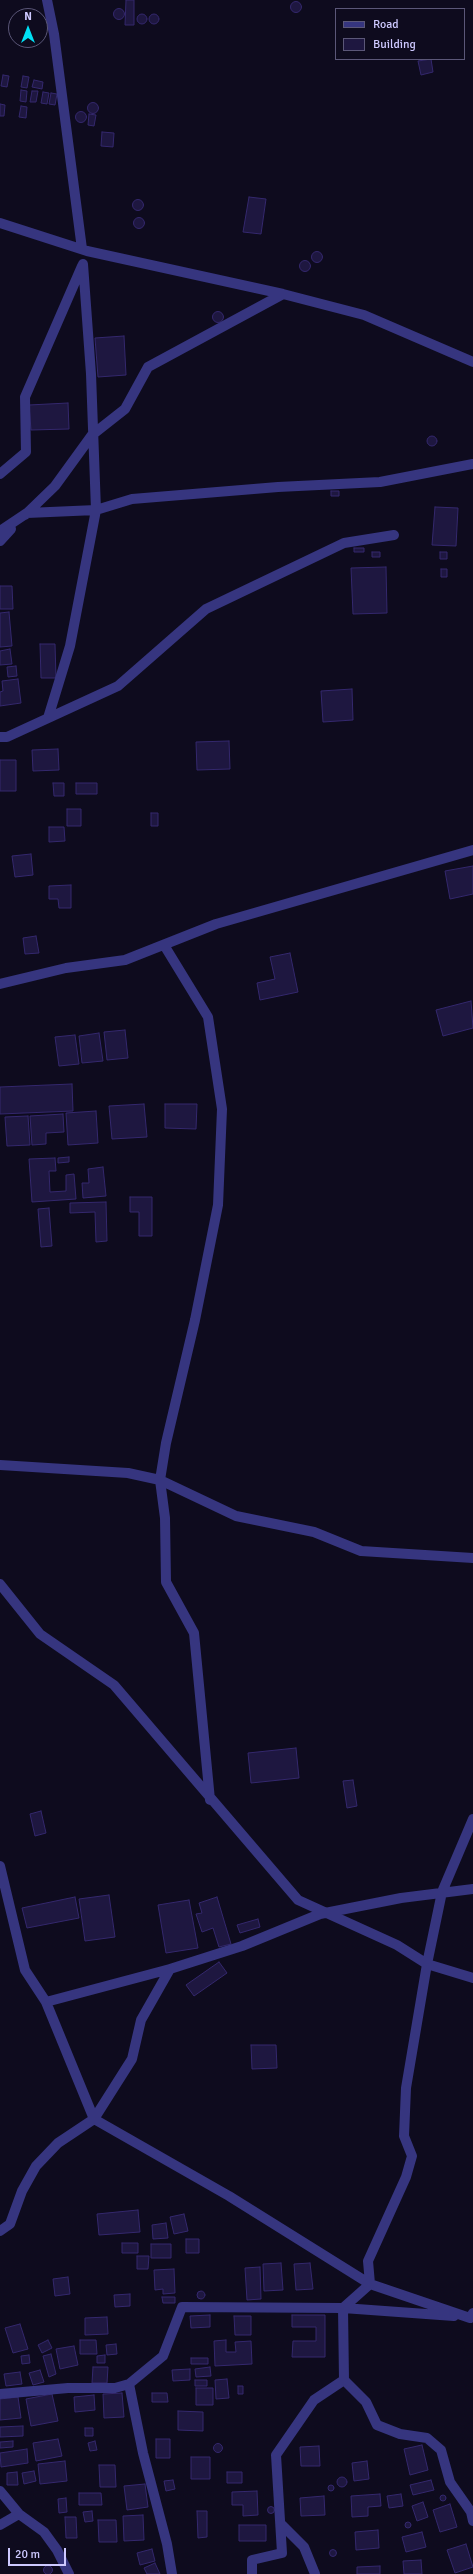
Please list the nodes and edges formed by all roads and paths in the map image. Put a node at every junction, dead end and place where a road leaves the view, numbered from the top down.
1 (47, 0) edge
2 (0, 223) edge
3 (85, 250) junction
4 (83, 264) junction
5 (283, 294) junction
6 (473, 362) edge
7 (92, 435) junction
8 (473, 464) edge
9 (0, 474) edge
10 (96, 510) junction
11 (27, 513) junction
12 (0, 532) edge
13 (394, 535) dead end
14 (0, 541) edge
15 (48, 718) junction
16 (0, 737) edge
17 (473, 850) edge
18 (164, 945) junction
19 (0, 984) edge
20 (0, 1465) edge
21 (160, 1480) junction
22 (473, 1558) edge
23 (0, 1584) edge
24 (210, 1800) junction
25 (473, 1819) edge
26 (0, 1866) edge
27 (473, 1889) edge
28 (442, 1892) junction
29 (326, 1913) junction
30 (427, 1964) junction
31 (170, 1969) junction
32 (473, 1978) edge
33 (46, 2002) junction
34 (94, 2119) junction
35 (0, 2231) edge
36 (370, 2284) junction
37 (343, 2308) junction
38 (472, 2316) edge
39 (344, 2380) junction
40 (129, 2384) junction
41 (0, 2394) edge
42 (0, 2491) edge
43 (19, 2514) junction
44 (473, 2521) edge
45 (0, 2525) edge
46 (282, 2525) junction
47 (68, 2574) edge
48 (172, 2574) edge
49 (252, 2574) edge
50 (315, 2574) edge

1 - 3 street
2 - 3 street
3 - 4 street
3 - 5 street
4 - 7 street
4 - 9 street
5 - 6 street
5 - 7 street
7 - 10 street
7 - 11 street
8 - 10 street
10 - 11 street
10 - 15 street
11 - 12 street
11 - 14 street
13 - 15 street
15 - 16 street
17 - 18 street
18 - 19 street
18 - 21 street
20 - 21 street
21 - 22 street
21 - 24 street
23 - 24 street
24 - 29 street
25 - 28 street
26 - 33 street
27 - 28 street
28 - 29 street
28 - 30 street
29 - 30 street
29 - 31 street
30 - 32 street
30 - 36 street
31 - 33 street
31 - 34 street
33 - 34 street
34 - 35 street
34 - 36 street
36 - 37 street
36 - 38 street
37 - 38 street
37 - 39 street
37 - 40 street
39 - 44 street
39 - 46 street
40 - 41 street
40 - 48 street
42 - 43 street
43 - 45 street
43 - 47 street
46 - 49 street
46 - 50 street

